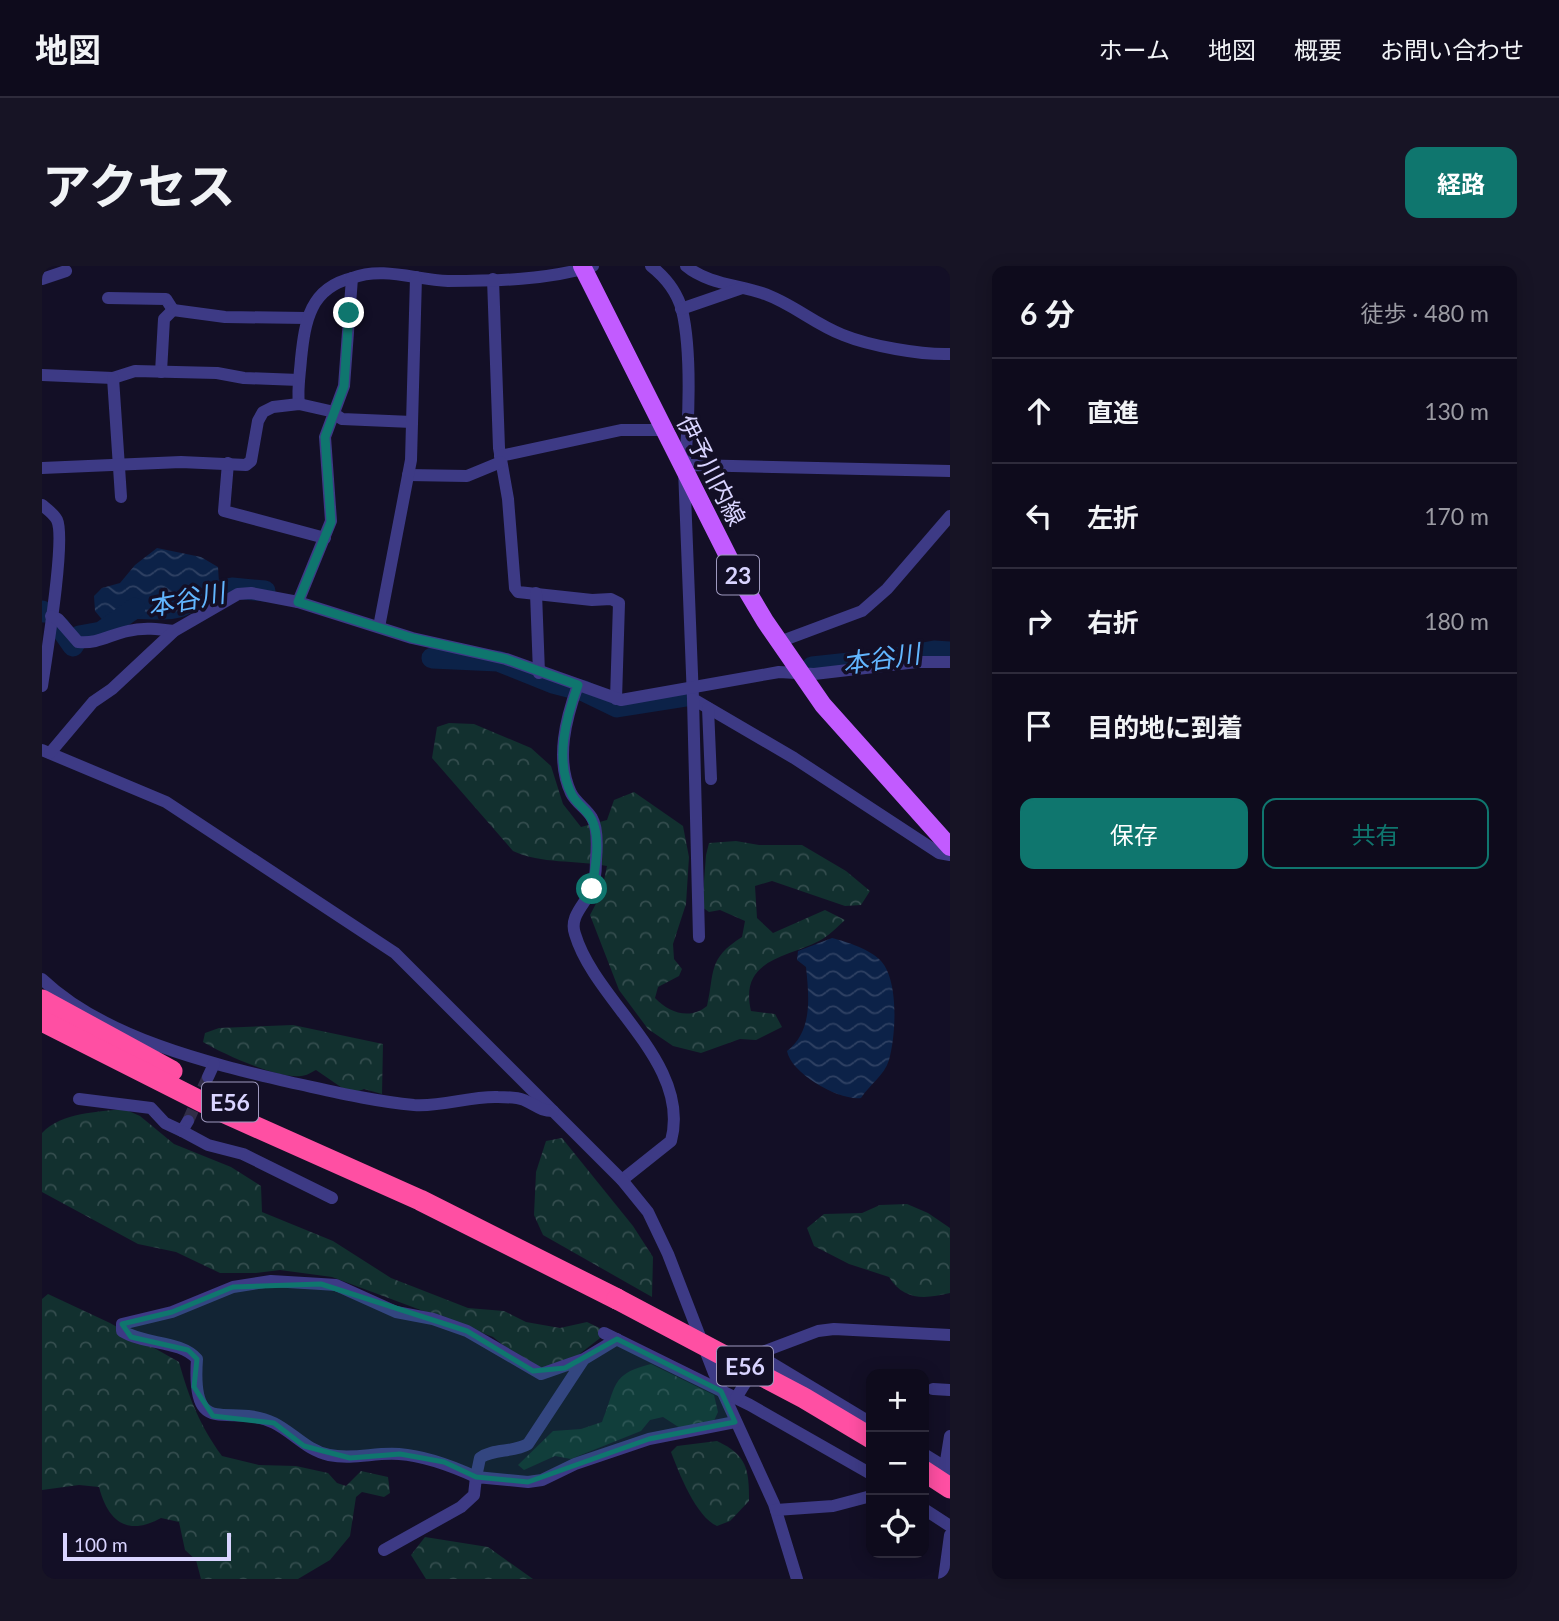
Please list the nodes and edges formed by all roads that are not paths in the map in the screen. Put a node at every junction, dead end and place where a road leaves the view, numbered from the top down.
1 (651, 266) edge
2 (686, 266) edge
3 (586, 267) edge
4 (365, 269) edge
5 (66, 271) dead end
6 (416, 277) junction
7 (352, 278) junction
8 (42, 279) edge
9 (493, 279) junction
10 (743, 288) junction
11 (108, 298) dead end
12 (681, 309) junction
13 (173, 310) junction
14 (307, 318) junction
15 (950, 354) edge
16 (161, 372) junction
17 (42, 374) edge
18 (113, 378) junction
19 (299, 380) junction
20 (299, 404) junction
21 (335, 415) junction
22 (412, 422) junction
23 (665, 430) junction
24 (500, 459) junction
25 (117, 464) junction
26 (228, 464) junction
27 (42, 468) edge
28 (684, 469) junction
29 (950, 471) edge
30 (408, 475) junction
31 (121, 497) dead end
32 (42, 505) edge
33 (950, 516) edge
34 (325, 538) junction
35 (536, 593) junction
36 (298, 602) junction
37 (51, 616) junction
38 (379, 627) junction
39 (174, 631) junction
40 (779, 642) junction
41 (950, 662) edge
42 (800, 672) junction
43 (539, 673) junction
44 (578, 685) junction
45 (42, 686) edge
46 (692, 694) junction
47 (616, 699) junction
48 (708, 708) junction
49 (46, 751) edge
50 (711, 779) dead end
51 (950, 847) edge
52 (950, 855) edge
53 (699, 937) dead end
54 (42, 979) edge
55 (42, 1000) edge
56 (42, 1021) edge
57 (214, 1064) junction
58 (208, 1077) tunnel mouth
59 (79, 1098) dead end
60 (553, 1111) junction
61 (622, 1180) junction
62 (332, 1198) dead end
63 (420, 1200) junction
64 (604, 1333) dead end
65 (950, 1335) edge
66 (617, 1339) junction
67 (584, 1359) junction
68 (763, 1359) junction
69 (933, 1389) dead end
70 (950, 1390) edge
71 (721, 1391) junction
72 (736, 1398) junction
73 (866, 1420) edge
74 (736, 1422) junction
75 (866, 1435) edge
76 (950, 1436) edge
77 (929, 1458) edge
78 (866, 1471) edge
79 (929, 1472) edge
80 (948, 1475) edge
81 (476, 1477) junction
82 (866, 1497) edge
83 (776, 1510) junction
84 (929, 1512) edge
85 (949, 1526) edge
86 (384, 1550) dead end
87 (797, 1579) edge
88 (944, 1579) edge

1 - 12 street
2 - 10 street
3 - 9 street
3 - 23 main road, 伊予川内線 / 23
4 - 6 street
4 - 7 street
5 - 8 street
6 - 9 street
6 - 22 street
7 - 14 street
7 - 21 street
9 - 24 street
10 - 12 street
10 - 15 street
11 - 13 street
12 - 28 street
13 - 14 street
13 - 16 street
14 - 19 street
16 - 18 street
16 - 19 street
17 - 18 street
18 - 25 street
19 - 20 street
20 - 21 street
20 - 26 street
21 - 22 street
21 - 34 street
22 - 30 street
23 - 24 street
23 - 28 main road, 伊予川内線 / 23
24 - 30 street
24 - 35 street
25 - 26 street
25 - 27 street
25 - 31 street
26 - 34 street
28 - 29 street
28 - 40 main road, 伊予川内線 / 23
28 - 46 street
30 - 38 street
32 - 37 street
33 - 40 street
34 - 36 street
35 - 43 street
35 - 47 street
36 - 38 street
36 - 39 street
37 - 39 street
37 - 45 street
38 - 43 street
39 - 49 street
40 - 42 main road, 伊予川内線 / 23
41 - 42 street
42 - 46 street
42 - 51 main road, 伊予川内線 / 23
43 - 44 street
44 - 47 street
44 - 61 street
46 - 47 street
46 - 48 street
46 - 53 street
48 - 50 street
48 - 52 street
49 - 60 street
54 - 57 street
55 - 63 highway, E56
56 - 63 highway, E56
57 - 58 street
57 - 60 street
59 - 62 street
60 - 61 street
61 - 71 street
63 - 75 highway, E56, bridge
64 - 66 street
65 - 68 street
66 - 67 street
66 - 71 street
67 - 81 street
67 - 81 street
68 - 72 street
68 - 73 street
69 - 70 street
71 - 72 street
71 - 74 street
72 - 78 street
74 - 81 street
74 - 83 street
76 - 80 street
77 - 80 street
79 - 80 highway
81 - 86 street
82 - 83 street
83 - 87 street
84 - 85 street
85 - 88 street

